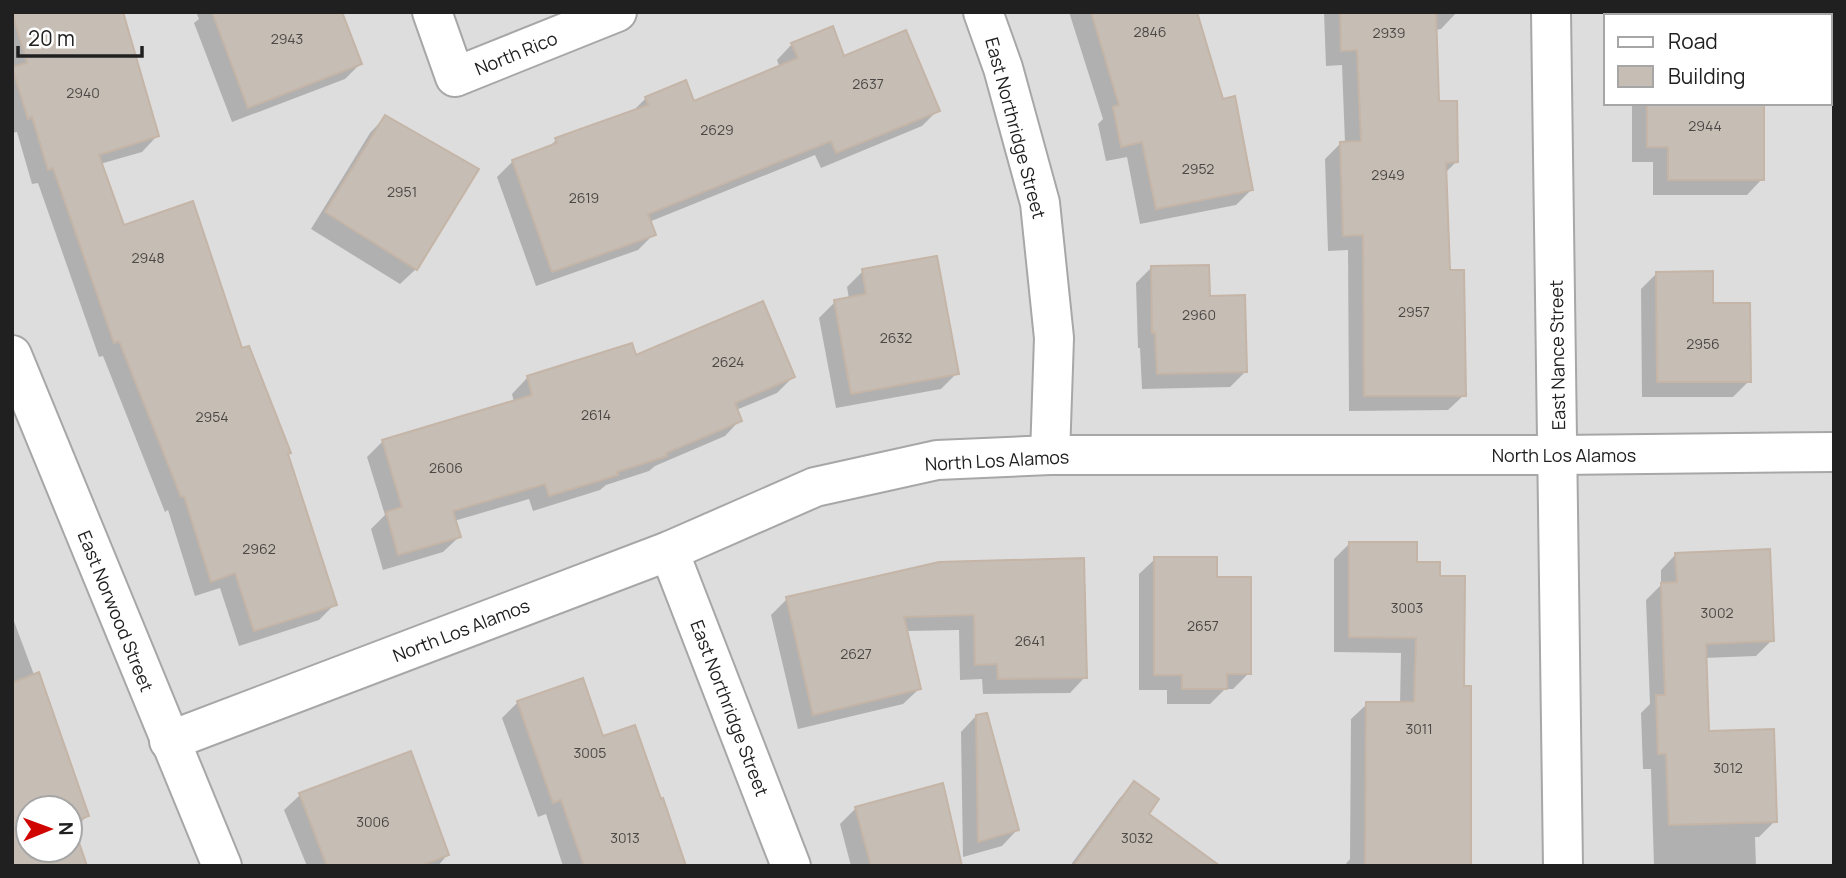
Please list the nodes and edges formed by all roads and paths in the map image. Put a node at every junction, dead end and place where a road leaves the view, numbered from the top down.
1 (432, 12) edge
2 (617, 12) edge
3 (983, 12) edge
4 (1551, 12) edge
5 (12, 355) edge
6 (1834, 452) edge
7 (1050, 455) junction
8 (1559, 455) junction
9 (669, 551) junction
10 (169, 741) junction
11 (222, 866) edge
12 (791, 866) edge
13 (1563, 866) edge

1 - 2 street, North Rico
3 - 7 street, East Northridge Street
4 - 8 street, East Nance Street
5 - 10 street, East Norwood Street
6 - 8 street, North Los Alamos
7 - 8 street, North Los Alamos
7 - 9 street, North Los Alamos
8 - 13 street, East Nance Street
9 - 10 street, North Los Alamos
9 - 12 street, East Northridge Street
10 - 11 street, East Norwood Street

